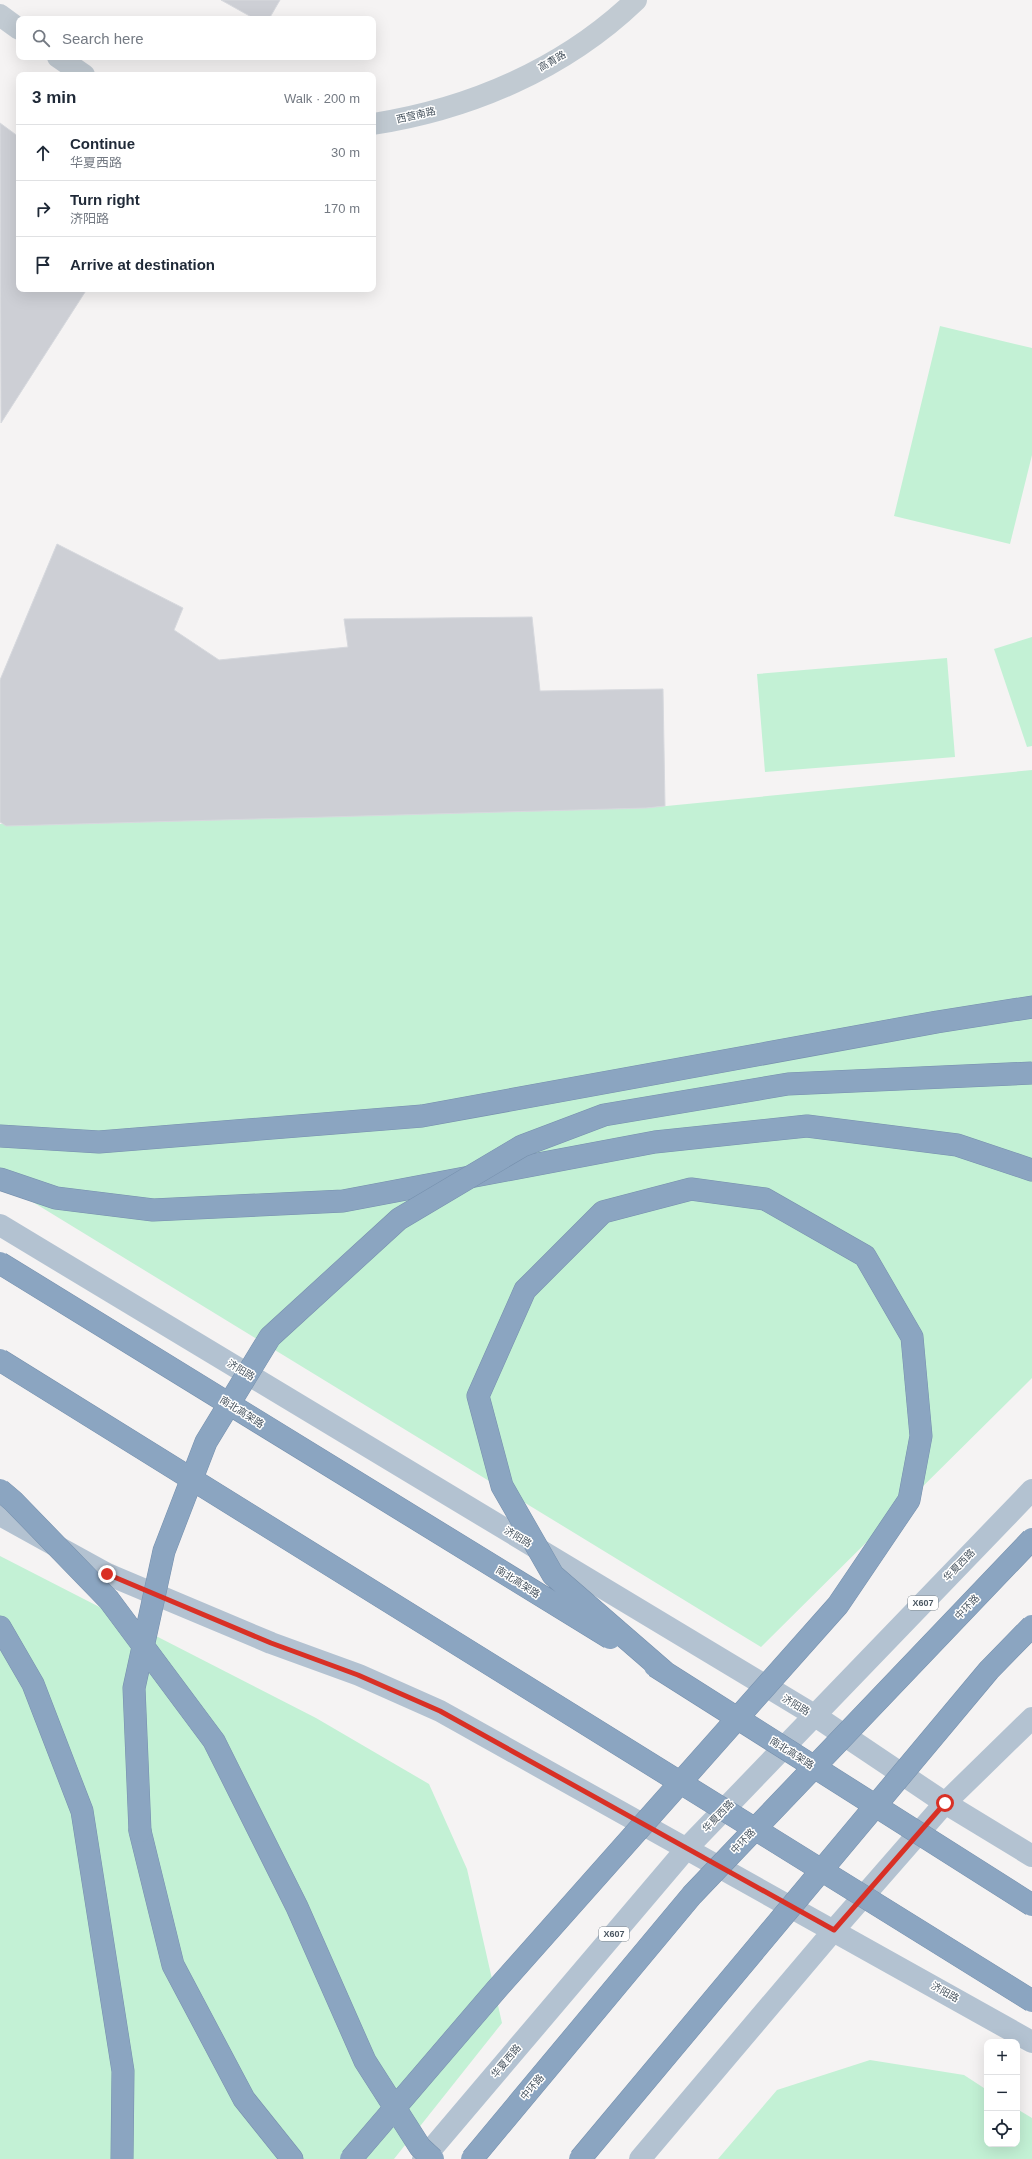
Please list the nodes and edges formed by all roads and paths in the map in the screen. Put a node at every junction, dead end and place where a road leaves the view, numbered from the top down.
1 (636, 0) edge
2 (0, 15) edge
3 (16, 27) edge
4 (62, 60) edge
5 (80, 72) edge
6 (458, 105) joint
7 (376, 124) edge
8 (1032, 1006) edge
9 (1032, 1073) edge
10 (0, 1136) edge
11 (1032, 1170) edge
12 (0, 1179) edge
13 (0, 1225) edge
14 (0, 1263) edge
15 (0, 1360) edge
16 (0, 1490) edge
17 (1032, 1490) edge
18 (0, 1515) edge
19 (1032, 1539) edge
20 (1032, 1626) edge
21 (0, 1627) edge
22 (666, 1673) junction
23 (814, 1715) junction
24 (1032, 1718) edge
25 (945, 1803) junction
26 (688, 1848) junction
27 (1032, 1856) edge
28 (1032, 1905) edge
29 (834, 1930) junction
30 (1032, 2001) edge
31 (1032, 2042) edge
32 (122, 2159) edge
33 (292, 2159) edge
34 (351, 2159) edge
35 (423, 2159) edge
36 (433, 2159) edge
37 (472, 2159) edge
38 (580, 2159) edge
39 (640, 2159) edge

1 - 6 street, 高青路
2 - 3 street
4 - 5 street
6 - 7 street, 西营南路
8 - 10 highway
9 - 33 highway, bridge
11 - 12 highway, bridge
13 - 23 main road, 济阳路
14 - 22 highway, 南北高架路, bridge
15 - 30 highway, bridge
16 - 36 highway, bridge
17 - 23 main road, 华夏西路 / X607
18 - 26 main road, 济阳路
19 - 37 highway, 中环路, bridge
20 - 38 highway, bridge
21 - 32 highway
22 - 28 highway, 南北高架路, bridge
22 - 34 highway, bridge
23 - 25 main road, 济阳路
23 - 26 main road, 华夏西路 / X607
24 - 25 main road
25 - 27 main road, 济阳路
25 - 29 main road
26 - 29 main road, 济阳路
26 - 35 main road, 华夏西路 / X607
29 - 31 main road, 济阳路
29 - 39 main road

